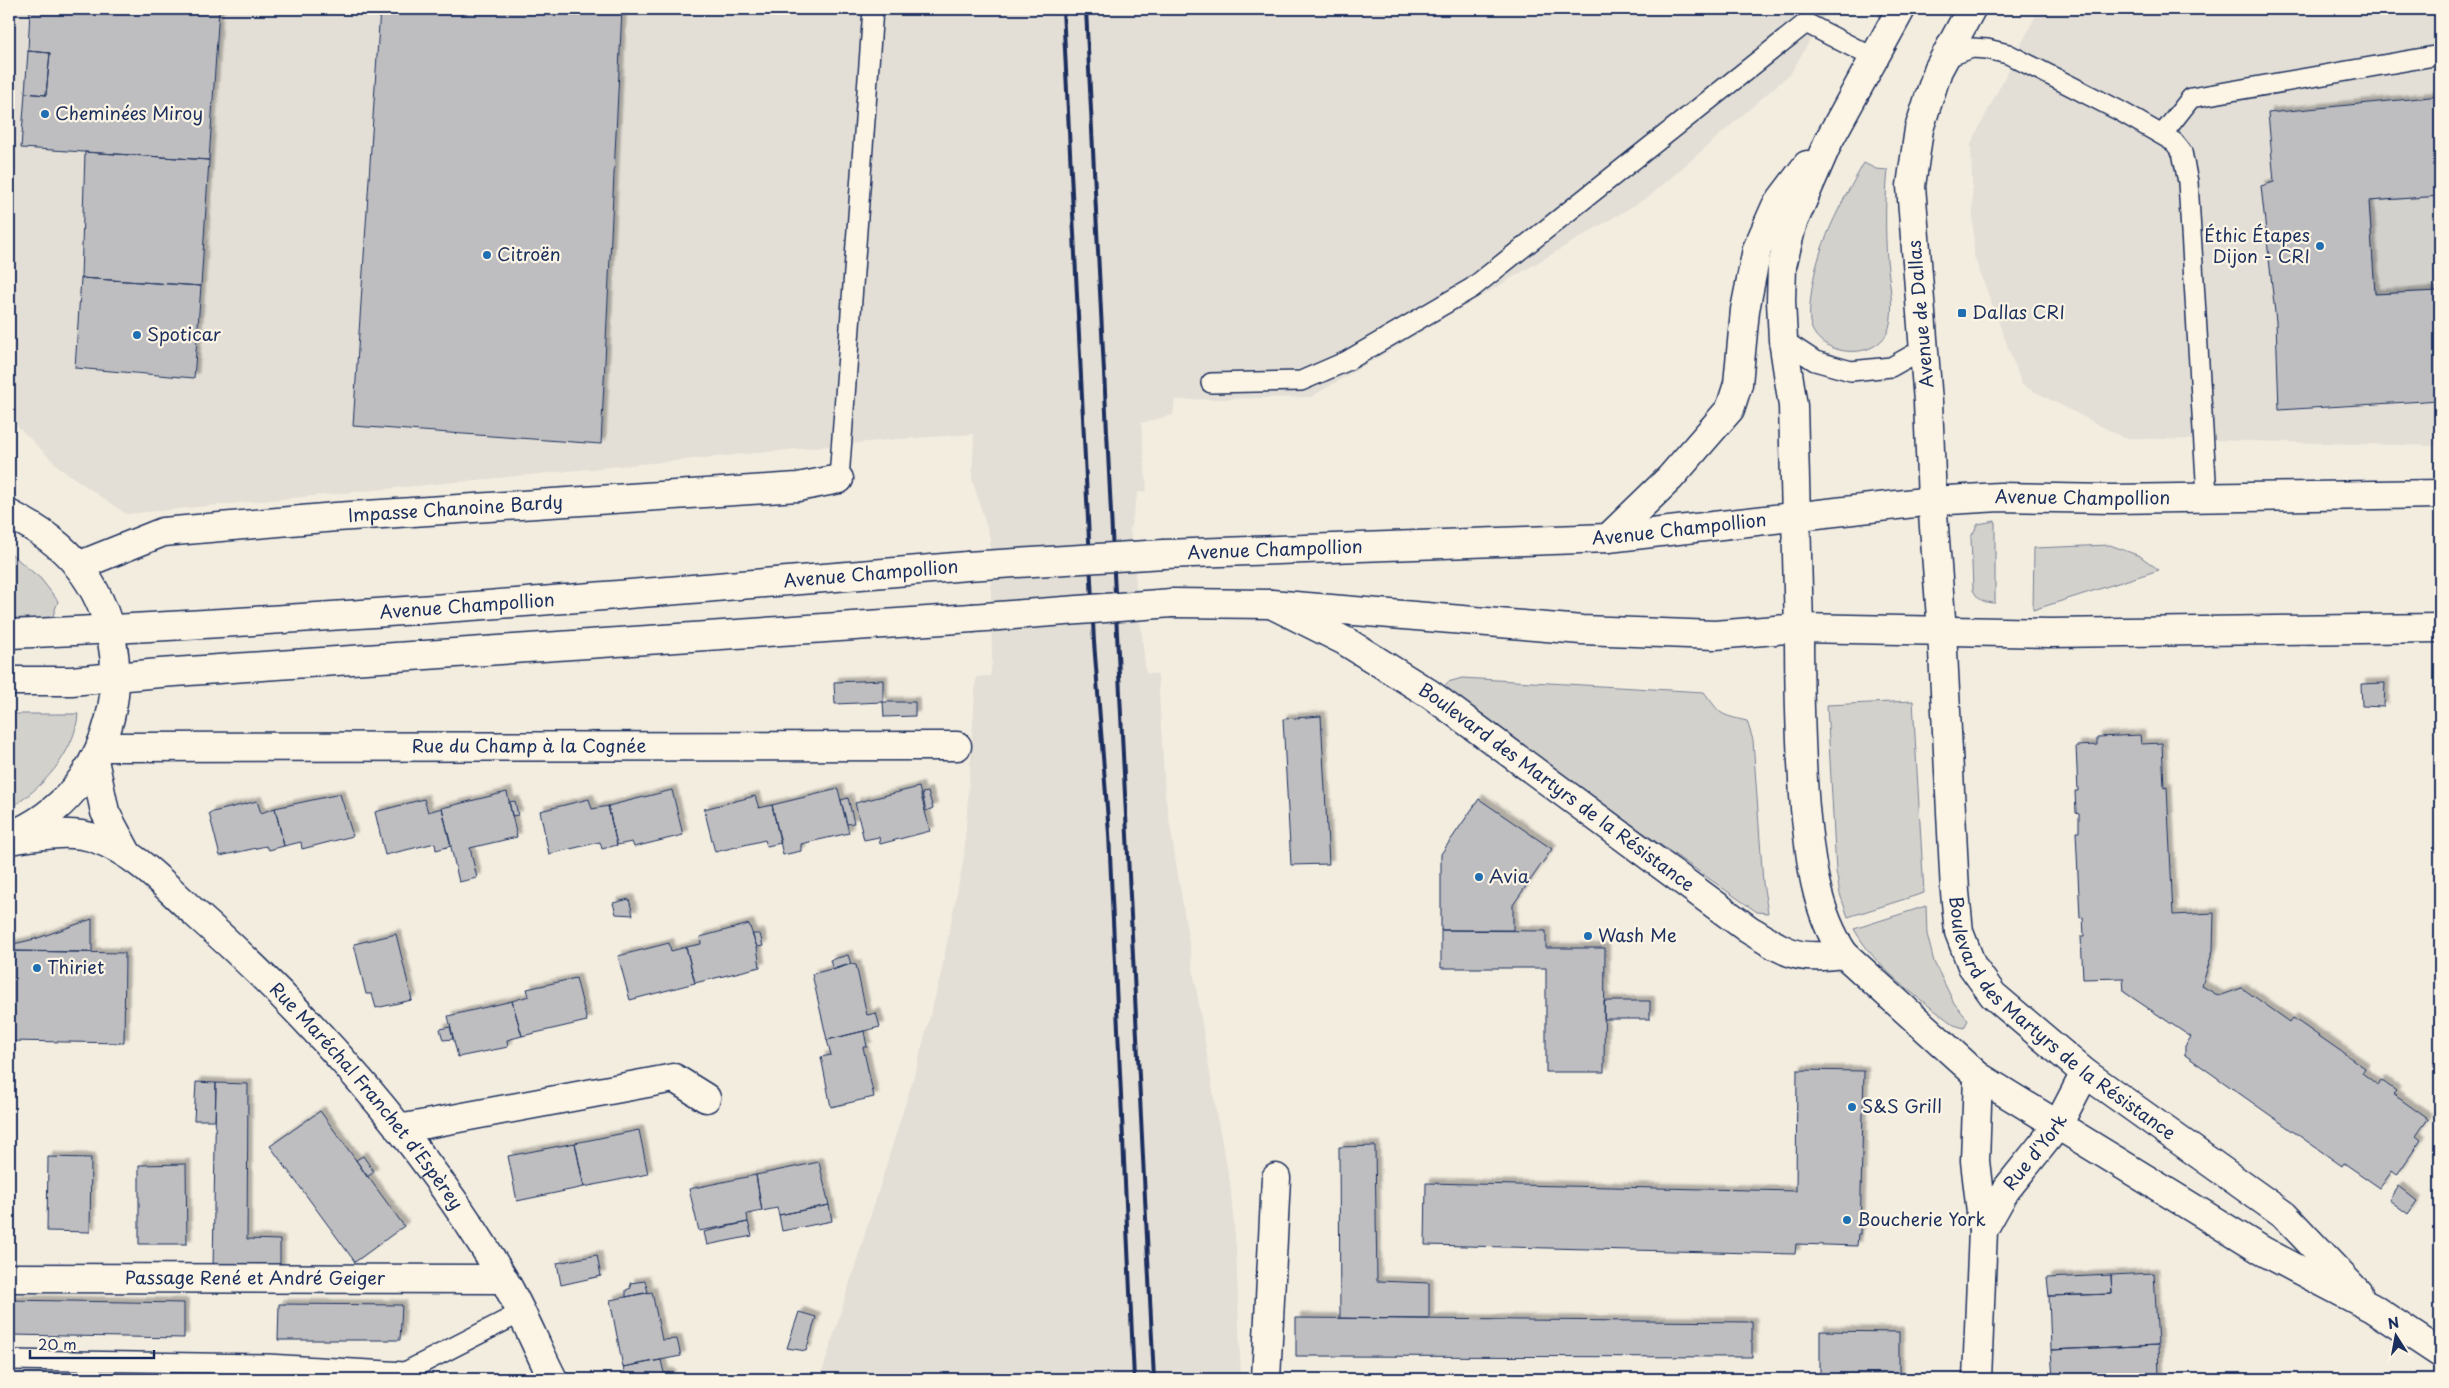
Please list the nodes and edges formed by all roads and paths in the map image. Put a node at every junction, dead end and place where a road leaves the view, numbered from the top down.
1 (873, 9) edge
2 (1900, 9) edge
3 (1971, 9) edge
4 (2440, 54) edge
5 (1874, 58) junction
6 (1945, 58) junction
7 (2162, 135) junction
8 (1829, 140) junction
9 (1783, 340) junction
10 (1923, 349) junction
11 (1210, 383) dead end
12 (838, 479) joint
13 (2440, 494) edge
14 (2207, 496) junction
15 (1932, 501) junction
16 (9, 514) edge
17 (1795, 516) junction
18 (1608, 538) junction
19 (78, 566) junction
20 (1271, 604) junction
21 (1799, 628) junction
22 (2440, 628) edge
23 (110, 630) junction
24 (1942, 631) junction
25 (9, 634) edge
26 (117, 677) junction
27 (9, 681) edge
28 (957, 746) dead end
29 (97, 754) junction
30 (9, 836) edge
31 (9, 840) edge
32 (127, 853) junction
33 (1844, 954) junction
34 (2084, 1073) junction
35 (1978, 1076) junction
36 (706, 1098) dead end
37 (2058, 1125) junction
38 (399, 1130) junction
39 (1276, 1178) dead end
40 (1983, 1230) junction
41 (9, 1278) edge
42 (503, 1278) junction
43 (2372, 1308) junction
44 (520, 1313) junction
45 (2440, 1353) edge
46 (9, 1360) edge
47 (404, 1376) edge
48 (553, 1379) edge
49 (1266, 1379) edge
50 (1977, 1379) edge

1 - 12 lane
2 - 5 main road
3 - 6 main road, Avenue de Dallas
4 - 7 lane
5 - 8 main road
5 - 11 lane
6 - 7 lane
6 - 10 main road, Avenue de Dallas
7 - 14 lane
8 - 9 main road
8 - 18 main road
9 - 10 lane
9 - 17 main road
10 - 15 main road, Avenue de Dallas
12 - 19 main road, Impasse Chanoine Bardy
13 - 14 main road, Avenue Champollion
14 - 15 main road, Avenue Champollion
15 - 17 main road, Avenue Champollion
15 - 24 main road, Avenue de Dallas
16 - 19 main road
17 - 18 main road, Avenue Champollion
17 - 21 main road
18 - 23 main road, Avenue Champollion, bridge
19 - 23 main road
20 - 21 main road
20 - 26 main road, bridge
20 - 33 main road, Boulevard des Martyrs de la Résistance
21 - 24 main road
21 - 33 main road, Boulevard des Martyrs de la Résistance
22 - 24 main road
23 - 25 main road, Avenue Champollion
23 - 26 main road
24 - 34 main road, Boulevard des Martyrs de la Résistance
26 - 27 main road
26 - 29 main road
28 - 29 main road, Rue du Champ à la Cognée
29 - 30 main road
29 - 32 main road, Rue Maréchal Franchet d'Espèrey
31 - 32 main road, Rue Maréchal Franchet d'Espèrey
32 - 38 main road, Rue Maréchal Franchet d'Espèrey
33 - 35 main road, Boulevard des Martyrs de la Résistance
34 - 37 main road, Rue d'York
34 - 43 main road, Boulevard des Martyrs de la Résistance
35 - 37 main road, Boulevard des Martyrs de la Résistance
35 - 40 main road, Rue d'York
36 - 38 main road
37 - 40 main road, Rue d'York
37 - 43 main road, Boulevard des Martyrs de la Résistance
38 - 42 main road, Rue Maréchal Franchet d'Espèrey
39 - 49 main road
40 - 50 main road, Rue d'York
41 - 42 main road, Passage René et André Geiger
42 - 44 main road, Rue Maréchal Franchet d'Espèrey
43 - 45 main road, Boulevard des Martyrs de la Résistance
44 - 47 lane
44 - 48 main road, Rue Maréchal Franchet d'Espèrey
46 - 47 lane

